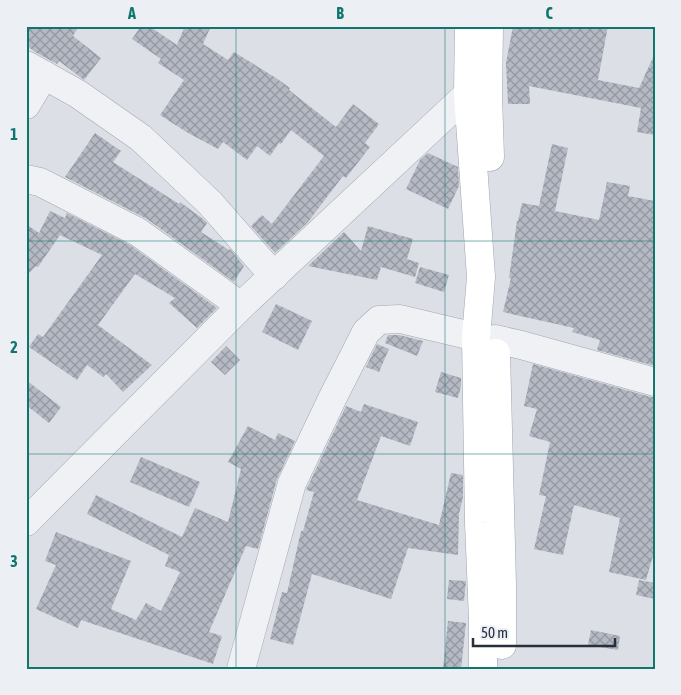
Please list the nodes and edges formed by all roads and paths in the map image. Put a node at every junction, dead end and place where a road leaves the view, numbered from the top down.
1 (469, 26) edge
2 (489, 26) edge
3 (35, 70) edge
4 (468, 94) junction
5 (26, 104) edge
6 (26, 179) edge
7 (274, 276) junction
8 (241, 306) junction
9 (486, 338) junction
10 (655, 382) edge
11 (26, 522) edge
12 (241, 669) edge
13 (483, 669) edge
14 (502, 669) edge

1 - 4 main road
2 - 9 main road
3 - 5 street
3 - 7 street
4 - 7 street
4 - 9 main road
6 - 8 street
7 - 8 street
8 - 11 street
9 - 10 street
9 - 12 street
9 - 13 main road
9 - 14 main road

